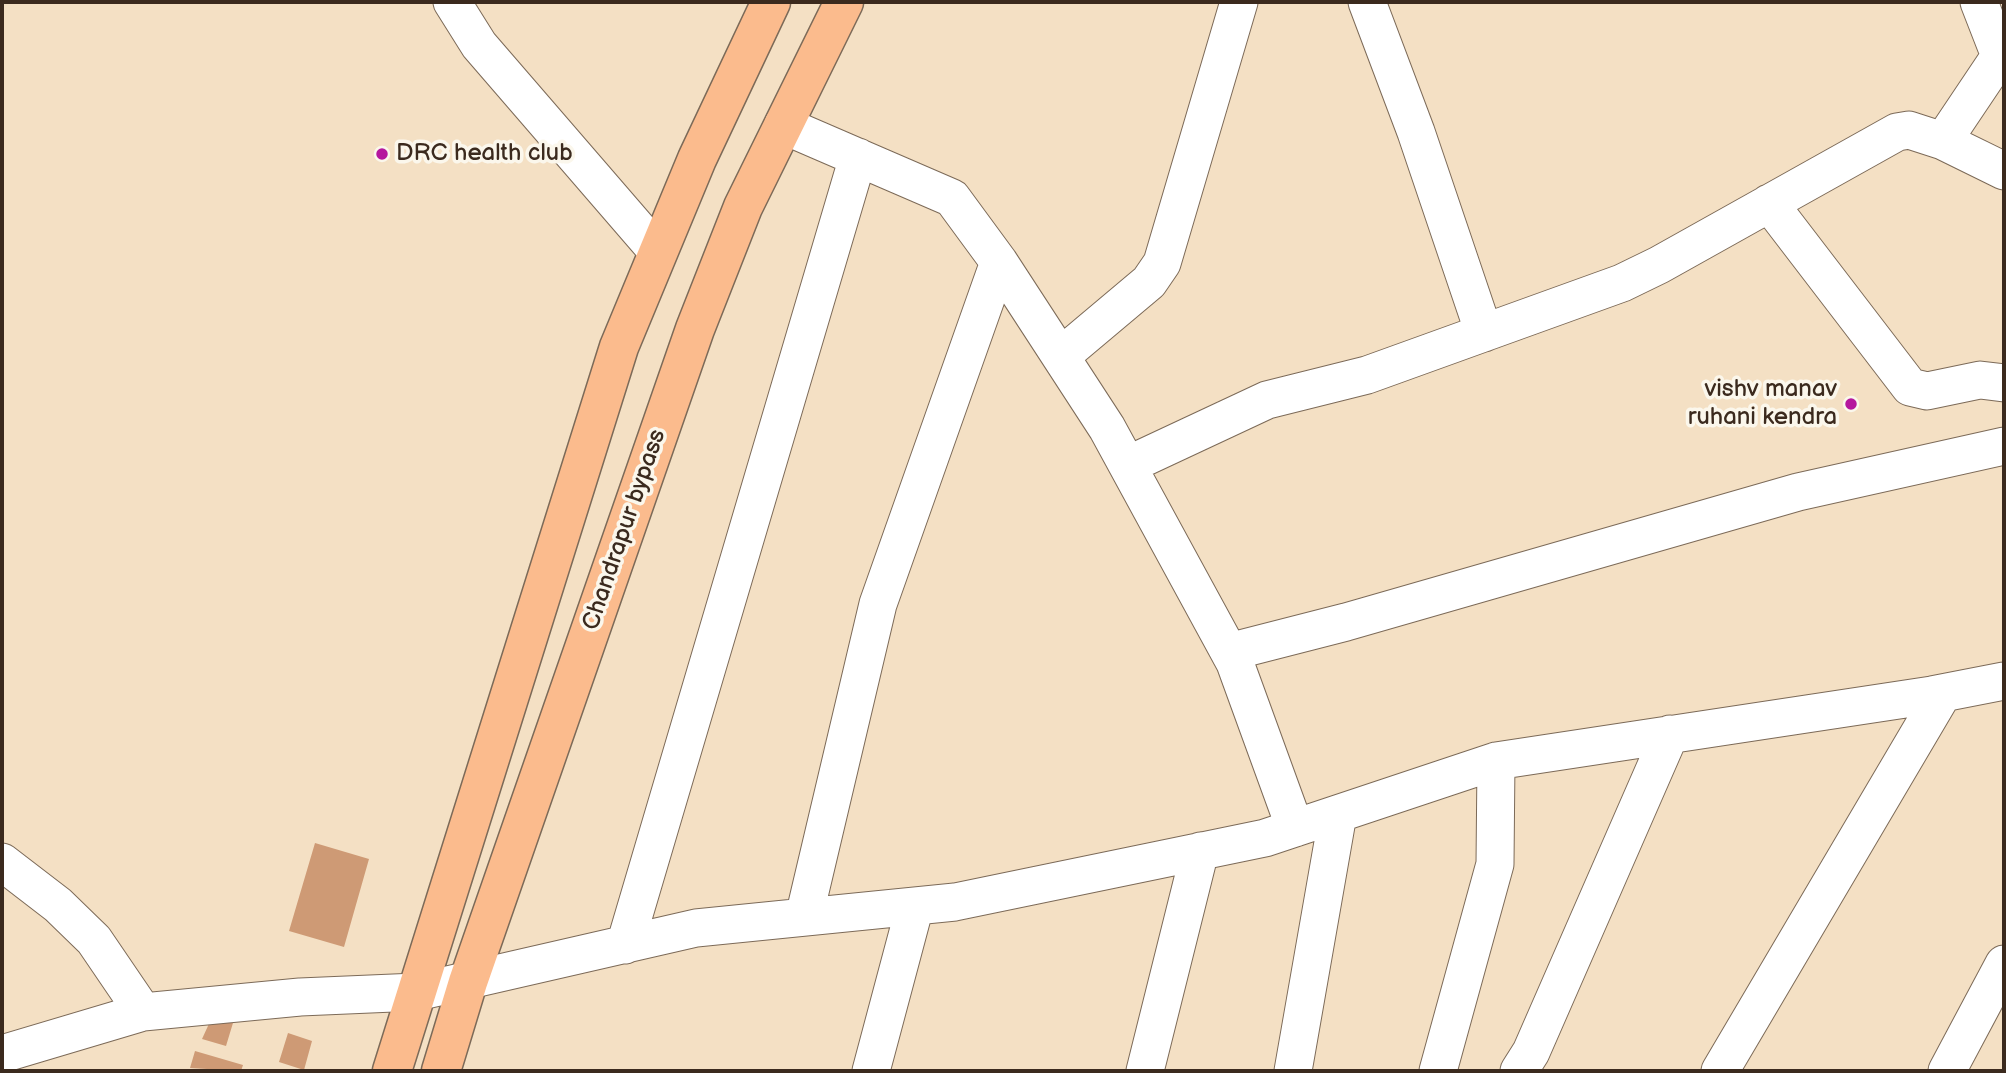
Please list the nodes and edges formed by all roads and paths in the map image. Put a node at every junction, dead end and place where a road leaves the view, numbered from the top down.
1 (452, 2) edge
2 (771, 2) edge
3 (844, 2) edge
4 (1239, 2) edge
5 (1367, 2) edge
6 (1979, 2) edge
7 (783, 125) junction
8 (1943, 141) junction
9 (858, 157) junction
10 (2004, 171) edge
11 (1769, 203) junction
12 (657, 251) junction
13 (999, 262) junction
14 (1484, 333) junction
15 (1061, 356) junction
16 (2004, 383) edge
17 (2004, 446) edge
18 (1128, 465) junction
19 (1228, 652) junction
20 (2004, 681) edge
21 (1943, 693) junction
22 (1670, 734) junction
23 (1496, 761) junction
24 (1338, 814) junction
25 (1295, 828) junction
26 (1200, 851) junction
27 (2, 862) edge
28 (915, 906) junction
29 (804, 917) junction
30 (625, 945) junction
31 (2004, 964) edge
32 (468, 982) junction
33 (417, 992) junction
34 (143, 1013) junction
35 (63, 1035) junction
36 (2, 1054) edge
37 (50, 1071) edge
38 (392, 1071) edge
39 (442, 1071) edge
40 (871, 1071) edge
41 (1145, 1071) edge
42 (1293, 1071) edge
43 (1438, 1071) edge
44 (1519, 1071) edge
45 (1720, 1071) edge
46 (1947, 1071) edge

1 - 12 street
2 - 12 highway
3 - 7 highway, Chandrapur bypass
4 - 15 street
5 - 14 street
6 - 8 street
7 - 9 street
7 - 32 highway, Chandrapur bypass
8 - 10 street
8 - 11 street
9 - 13 street
9 - 30 street
11 - 14 street
11 - 16 street
12 - 33 highway
13 - 15 street
13 - 29 street
14 - 18 street
15 - 18 street
17 - 19 street
18 - 19 street
19 - 25 street
20 - 21 street
21 - 22 street
21 - 45 street
22 - 23 street
22 - 44 street
23 - 24 street
23 - 43 street
24 - 25 street
24 - 42 street
25 - 26 street
26 - 28 street
26 - 41 street
27 - 34 street
28 - 29 street
28 - 40 street
29 - 30 street
30 - 32 street
31 - 46 street
32 - 33 street
32 - 39 highway, Chandrapur bypass
33 - 34 street
33 - 38 highway
34 - 35 street
35 - 36 street
35 - 37 street

